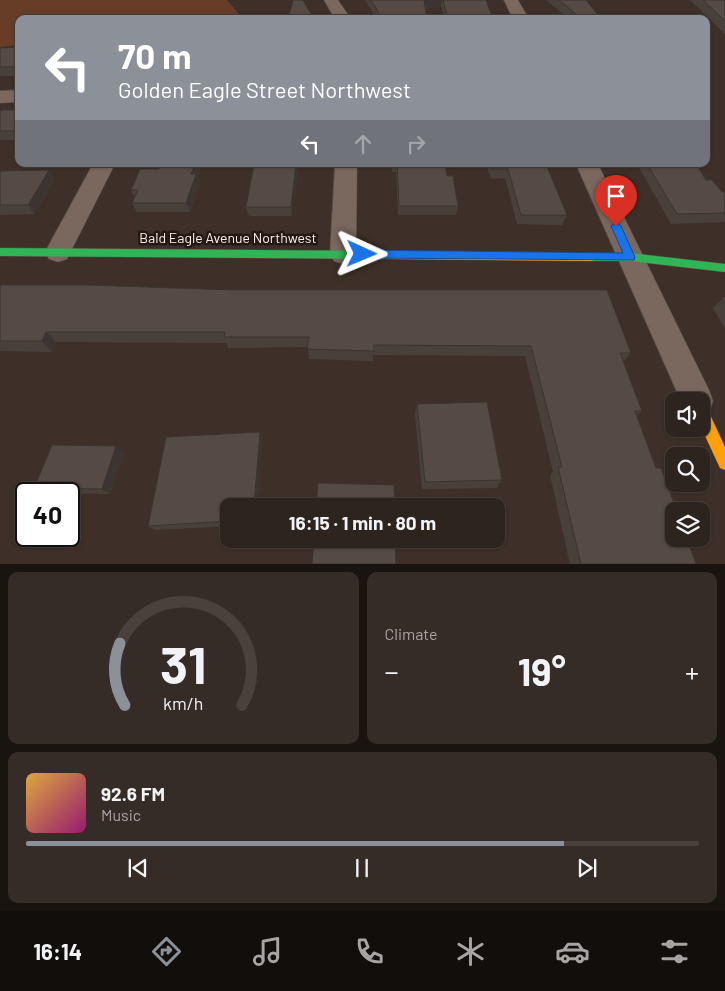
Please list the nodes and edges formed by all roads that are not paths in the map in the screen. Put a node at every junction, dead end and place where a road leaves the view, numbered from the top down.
1 (331, 0) edge
2 (511, 0) edge
3 (340, 15) edge
4 (519, 15) edge
5 (15, 96) edge
6 (0, 97) edge
7 (102, 167) edge
8 (346, 167) edge
9 (588, 167) edge
10 (0, 252) edge
11 (58, 252) junction
12 (343, 254) junction
13 (630, 257) junction
14 (725, 268) edge
15 (693, 392) edge
16 (710, 430) edge
17 (725, 463) edge

1 - 3 street
2 - 4 street
5 - 6 street
7 - 11 street
8 - 12 street
9 - 13 street
10 - 11 street, Bald Eagle Avenue Northwest
11 - 12 street, Bald Eagle Avenue Northwest
12 - 13 street, Bald Eagle Avenue Northwest
13 - 14 street, Bald Eagle Avenue Northwest
13 - 15 street
16 - 17 street

